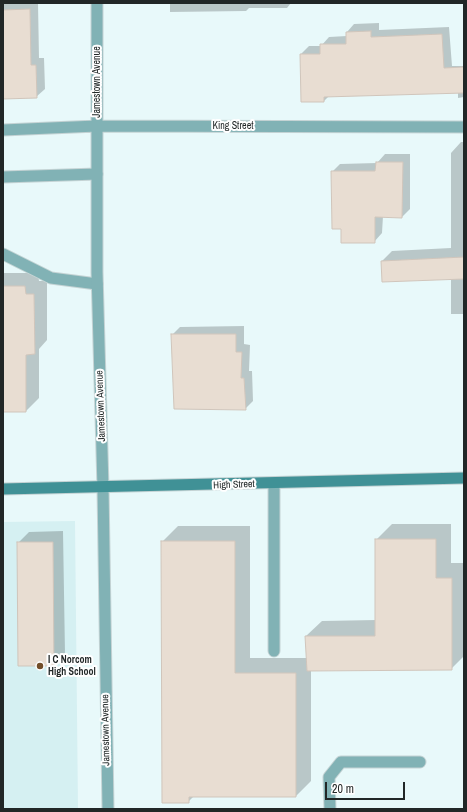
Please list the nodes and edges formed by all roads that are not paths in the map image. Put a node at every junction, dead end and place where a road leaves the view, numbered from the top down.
1 (97, 3) edge
2 (97, 126) junction
3 (464, 127) edge
4 (3, 130) edge
5 (97, 174) junction
6 (3, 177) edge
7 (3, 254) edge
8 (97, 284) junction
9 (464, 478) edge
10 (274, 484) junction
11 (103, 488) junction
12 (3, 489) edge
13 (274, 651) dead end
14 (420, 762) dead end
15 (108, 809) edge
16 (330, 809) edge

1 - 2 street, Jamestown Avenue
2 - 3 street, King Street
2 - 4 street, King Street
2 - 5 street, Jamestown Avenue
5 - 6 street
5 - 8 street, Jamestown Avenue
7 - 8 street
8 - 11 street, Jamestown Avenue
9 - 10 main road, High Street
10 - 11 main road, High Street
10 - 13 street
11 - 12 main road, High Street
11 - 15 street, Jamestown Avenue
14 - 16 street

